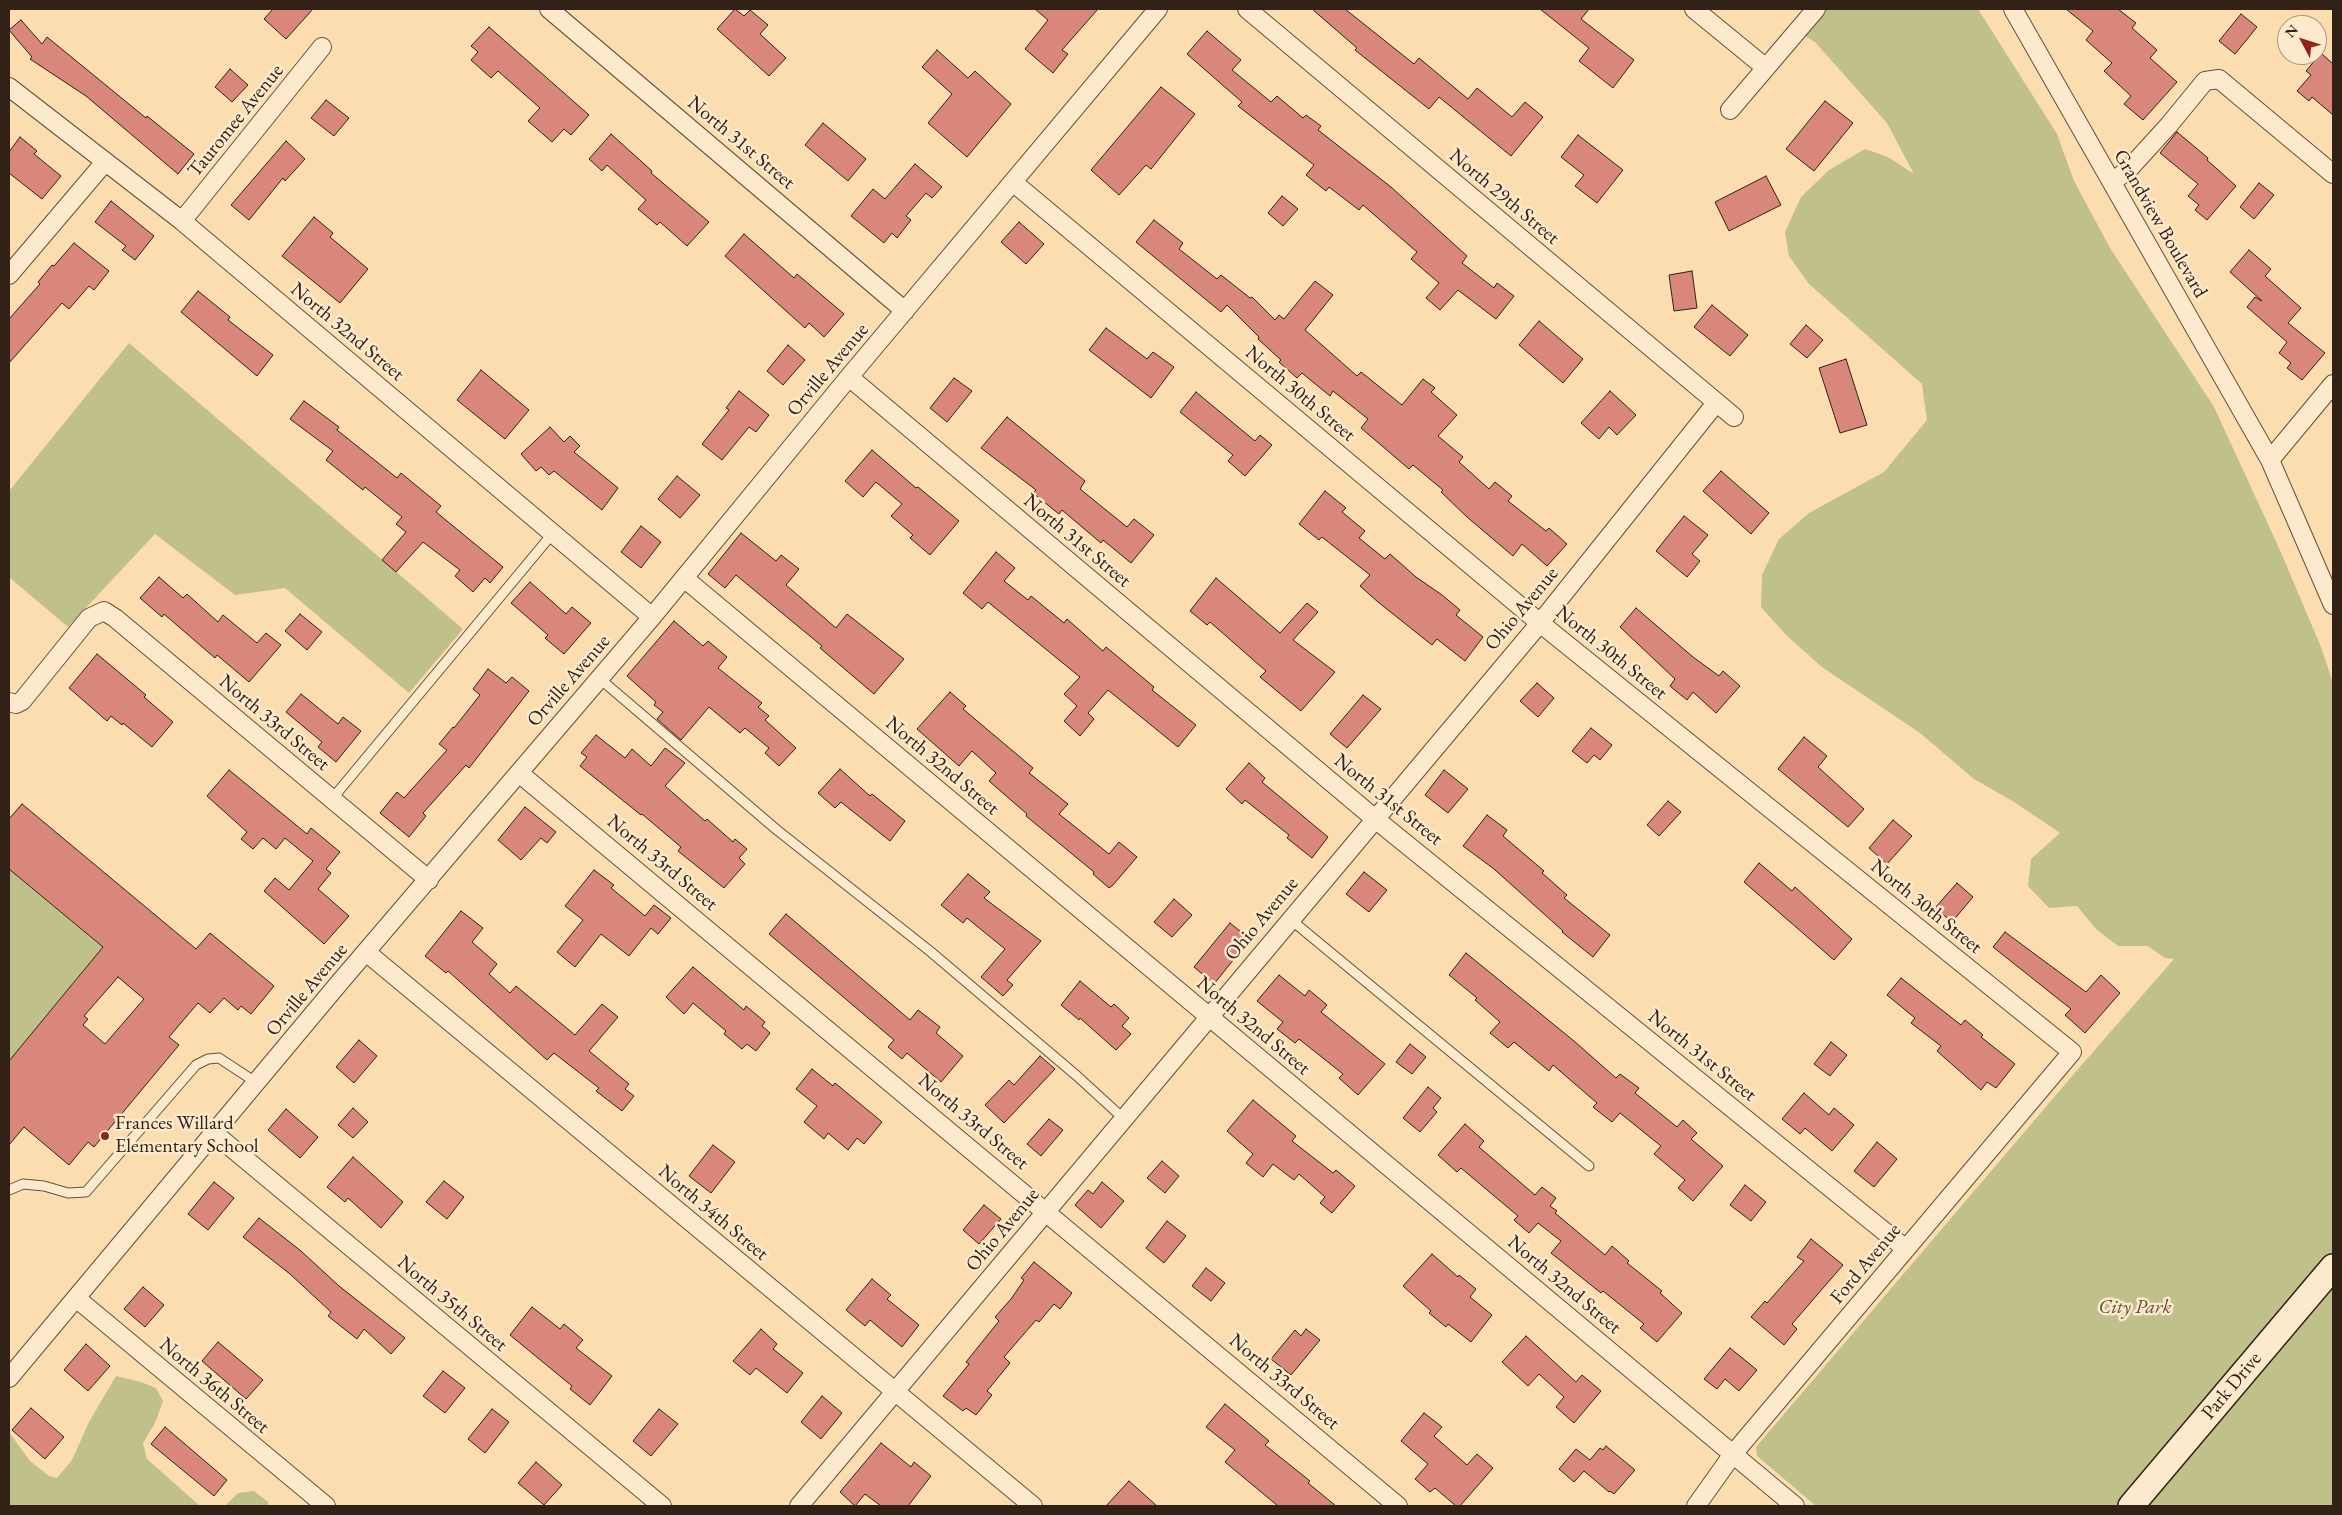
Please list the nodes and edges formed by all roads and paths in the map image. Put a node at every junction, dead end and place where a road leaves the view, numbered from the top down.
1 (549, 9) edge
2 (1158, 9) edge
3 (1247, 9) edge
4 (1694, 9) edge
5 (1816, 9) edge
6 (2013, 9) edge
7 (322, 47) dead end
8 (1766, 68) junction
9 (9, 89) edge
10 (1730, 110) dead end
11 (105, 162) junction
12 (2333, 174) edge
13 (2112, 182) junction
14 (1014, 183) junction
15 (182, 221) junction
16 (9, 276) edge
17 (904, 311) junction
18 (849, 377) junction
19 (2333, 384) edge
20 (1716, 403) junction
21 (1734, 417) dead end
22 (2270, 460) junction
23 (554, 533) junction
24 (684, 578) junction
25 (2333, 605) edge
26 (652, 617) junction
27 (1540, 623) junction
28 (599, 678) junction
29 (13, 703) edge
30 (519, 772) junction
31 (332, 799) junction
32 (1374, 818) junction
33 (429, 880) junction
34 (1290, 919) junction
35 (366, 952) junction
36 (1208, 1017) junction
37 (2072, 1052) joint
38 (257, 1083) junction
39 (1124, 1119) junction
40 (215, 1134) junction
41 (1589, 1166) dead end
42 (9, 1190) edge
43 (1047, 1211) junction
44 (1906, 1249) junction
45 (2333, 1267) edge
46 (76, 1298) junction
47 (9, 1378) edge
48 (894, 1392) junction
49 (1733, 1454) junction
50 (326, 1506) edge
51 (662, 1506) edge
52 (799, 1506) edge
53 (1033, 1506) edge
54 (1398, 1506) edge
55 (1696, 1506) edge
56 (1795, 1506) edge
57 (2131, 1506) edge

1 - 17 street, North 31st Street
2 - 14 street, Orville Avenue
3 - 20 street, North 29th Street
4 - 8 street
5 - 8 street
6 - 13 street, Grandview Boulevard
7 - 15 street, Tauromee Avenue
8 - 10 street
9 - 11 street, North 32nd Street
11 - 15 street, North 32nd Street
11 - 16 street
12 - 13 street
13 - 22 street, Grandview Boulevard
14 - 17 street, Orville Avenue
14 - 27 street, North 30th Street
15 - 23 street, North 32nd Street
17 - 18 street, Orville Avenue
18 - 24 street, Orville Avenue
18 - 32 street, North 31st Street
19 - 22 street
20 - 21 street, North 29th Street
20 - 27 street, Ohio Avenue
22 - 25 street, Grandview Boulevard
23 - 26 street, North 32nd Street
23 - 31 lane
24 - 26 street, Orville Avenue
24 - 36 street, North 32nd Street
26 - 28 street, Orville Avenue
27 - 32 street, Ohio Avenue
27 - 37 street, North 30th Street
28 - 30 street, Orville Avenue
28 - 39 lane
29 - 31 street, North 33rd Street
30 - 33 street, Orville Avenue
30 - 43 street, North 33rd Street
31 - 33 street, North 33rd Street
32 - 34 street, Ohio Avenue
32 - 44 street, North 31st Street
33 - 35 street, Orville Avenue
34 - 36 street, Ohio Avenue
34 - 41 lane
35 - 38 street, Orville Avenue
35 - 48 street, North 34th Street
36 - 39 street, Ohio Avenue
36 - 49 street, North 32nd Street
37 - 44 street, Ford Avenue
38 - 40 street, Orville Avenue
38 - 42 lane
39 - 43 street, Ohio Avenue
40 - 46 street, Orville Avenue
40 - 51 street, North 35th Street
43 - 48 street, Ohio Avenue
43 - 54 street, North 33rd Street
44 - 49 street, Ford Avenue
45 - 57 main road, Park Drive
46 - 47 street, Orville Avenue
46 - 50 street, North 36th Street
48 - 52 street, Ohio Avenue
48 - 53 street, North 34th Street
49 - 55 street, Ford Avenue
49 - 56 street, North 32nd Street

